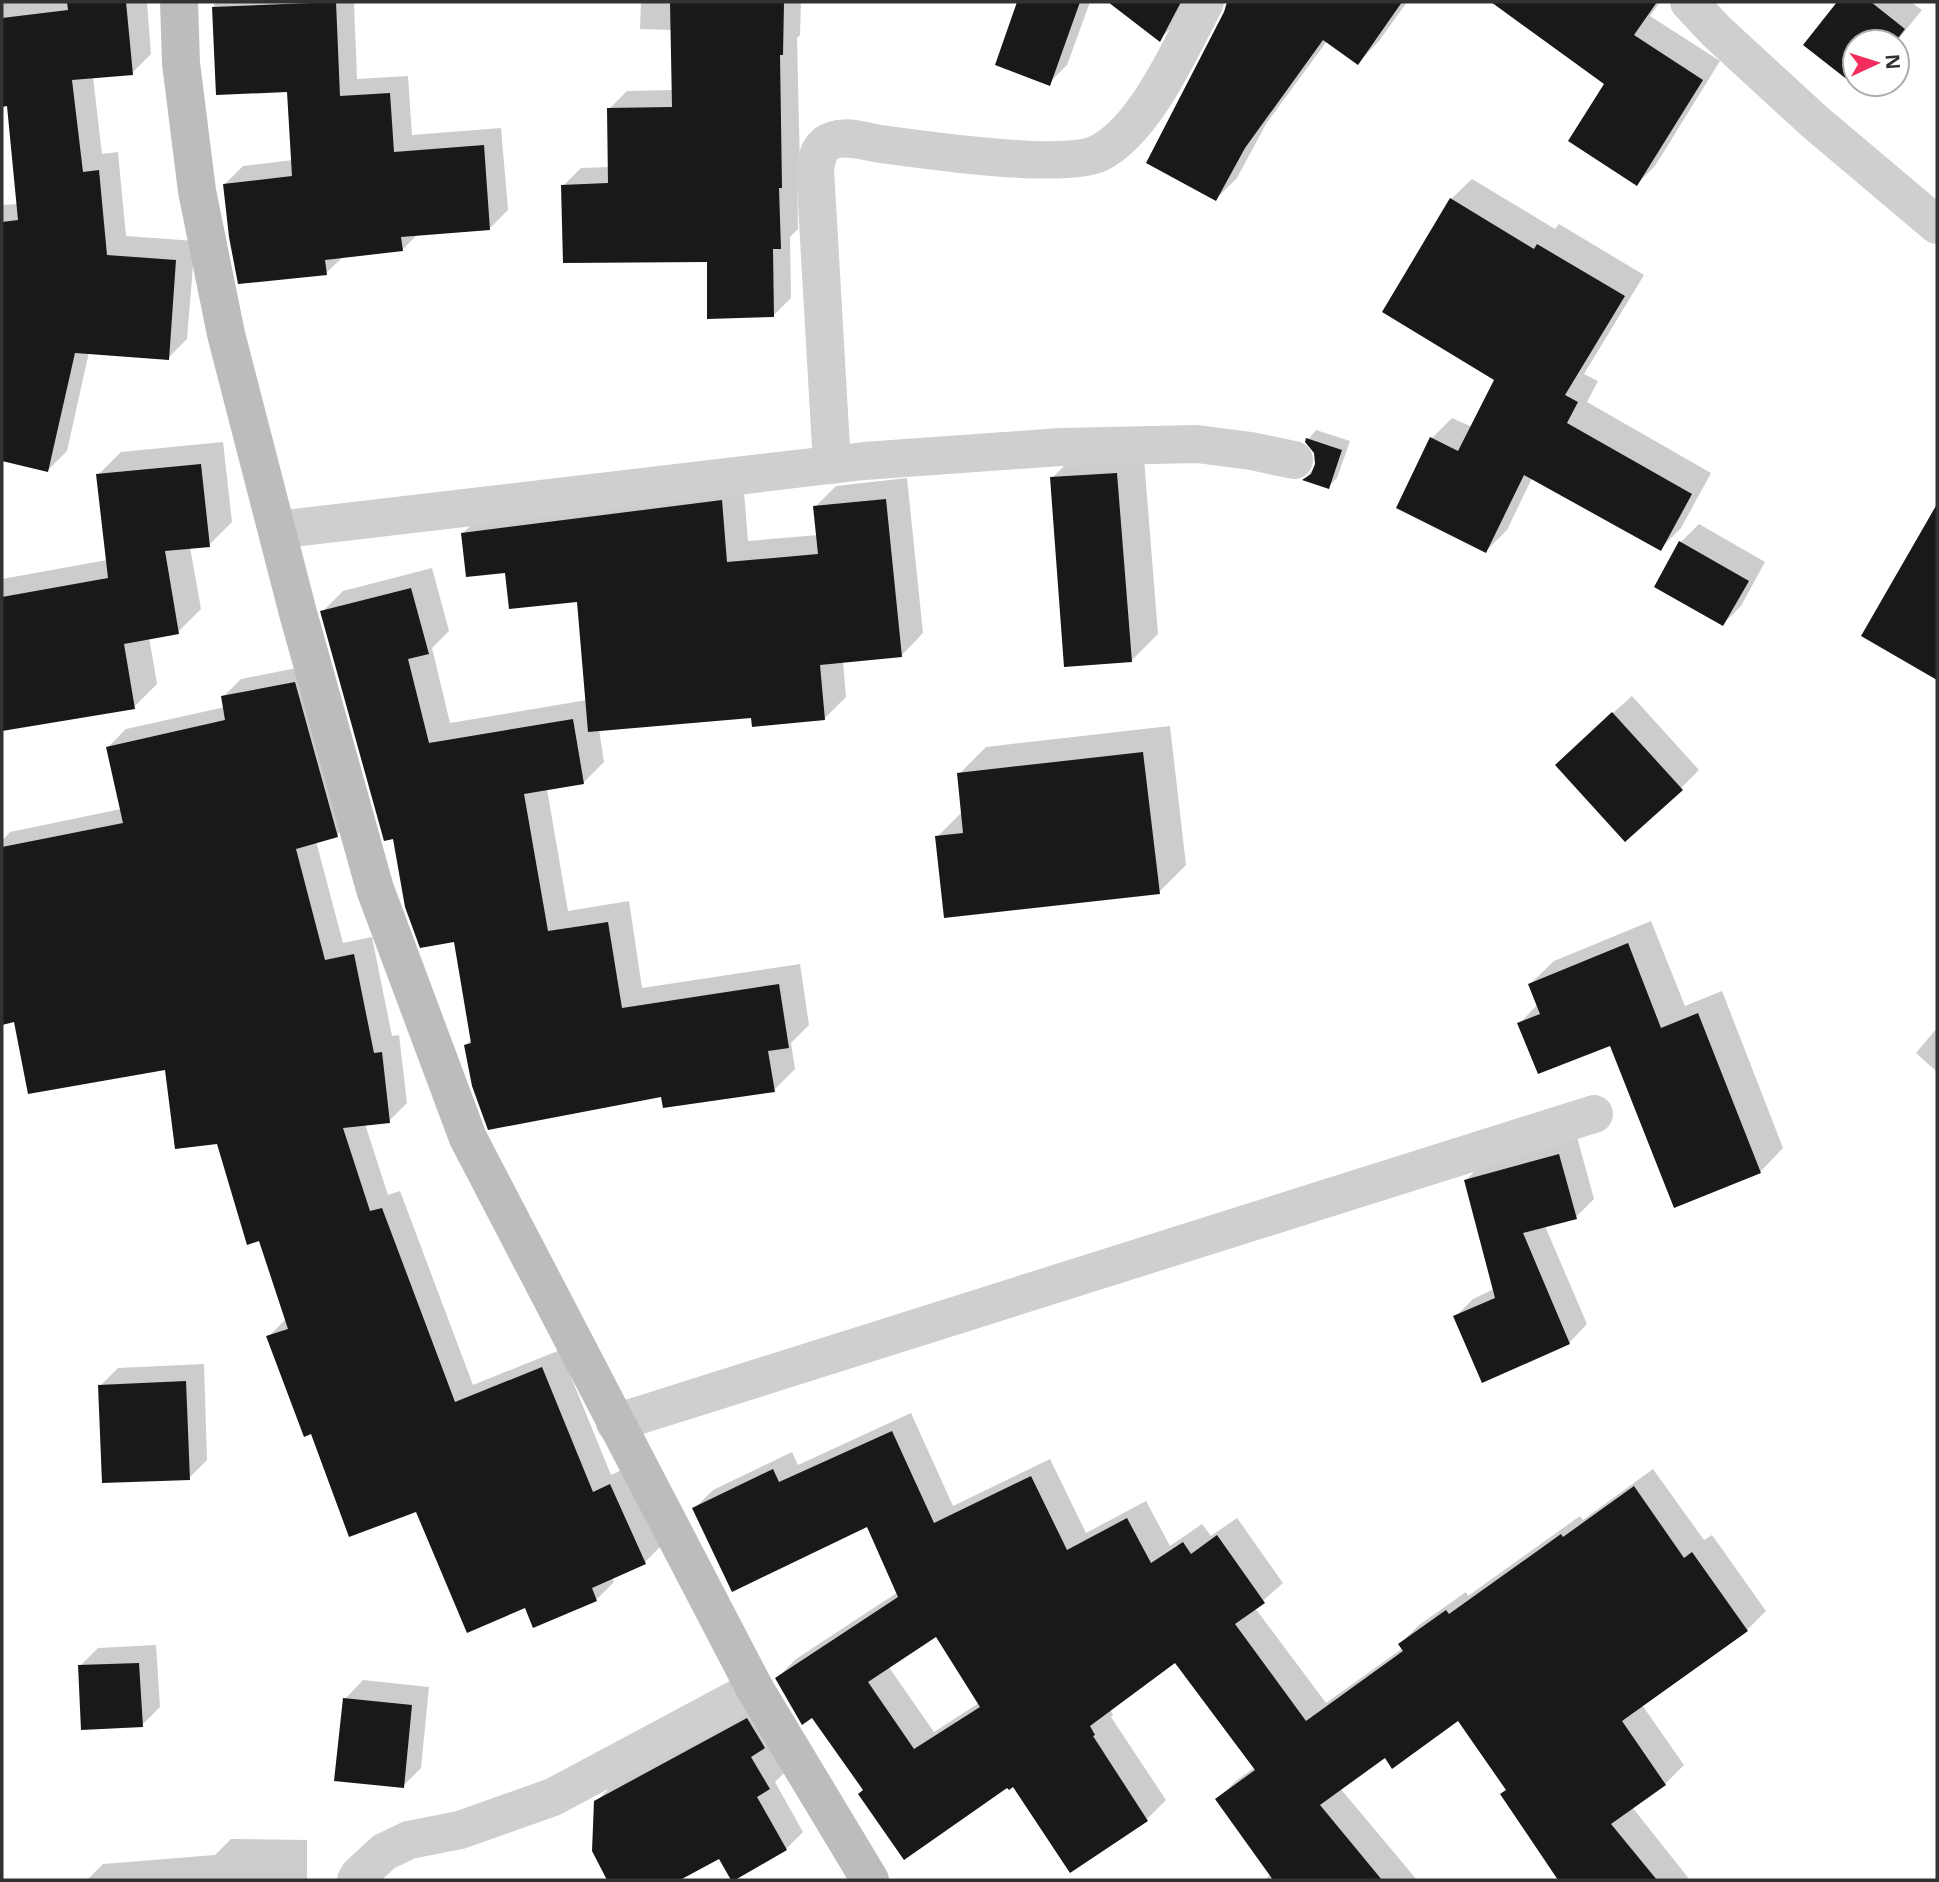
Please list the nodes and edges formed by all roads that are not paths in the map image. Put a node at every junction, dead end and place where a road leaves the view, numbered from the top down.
1 (179, 2) edge
2 (1205, 2) edge
3 (1689, 2) edge
4 (1937, 225) edge
5 (1294, 460) dead end
6 (832, 465) junction
7 (277, 530) junction
8 (1594, 1114) dead end
9 (615, 1423) junction
10 (755, 1689) junction
11 (356, 1880) edge
12 (870, 1880) edge

1 - 7 street
2 - 6 street
3 - 4 street
5 - 6 street
6 - 7 street
7 - 9 street
8 - 9 street
9 - 10 street
10 - 11 street
10 - 12 street

